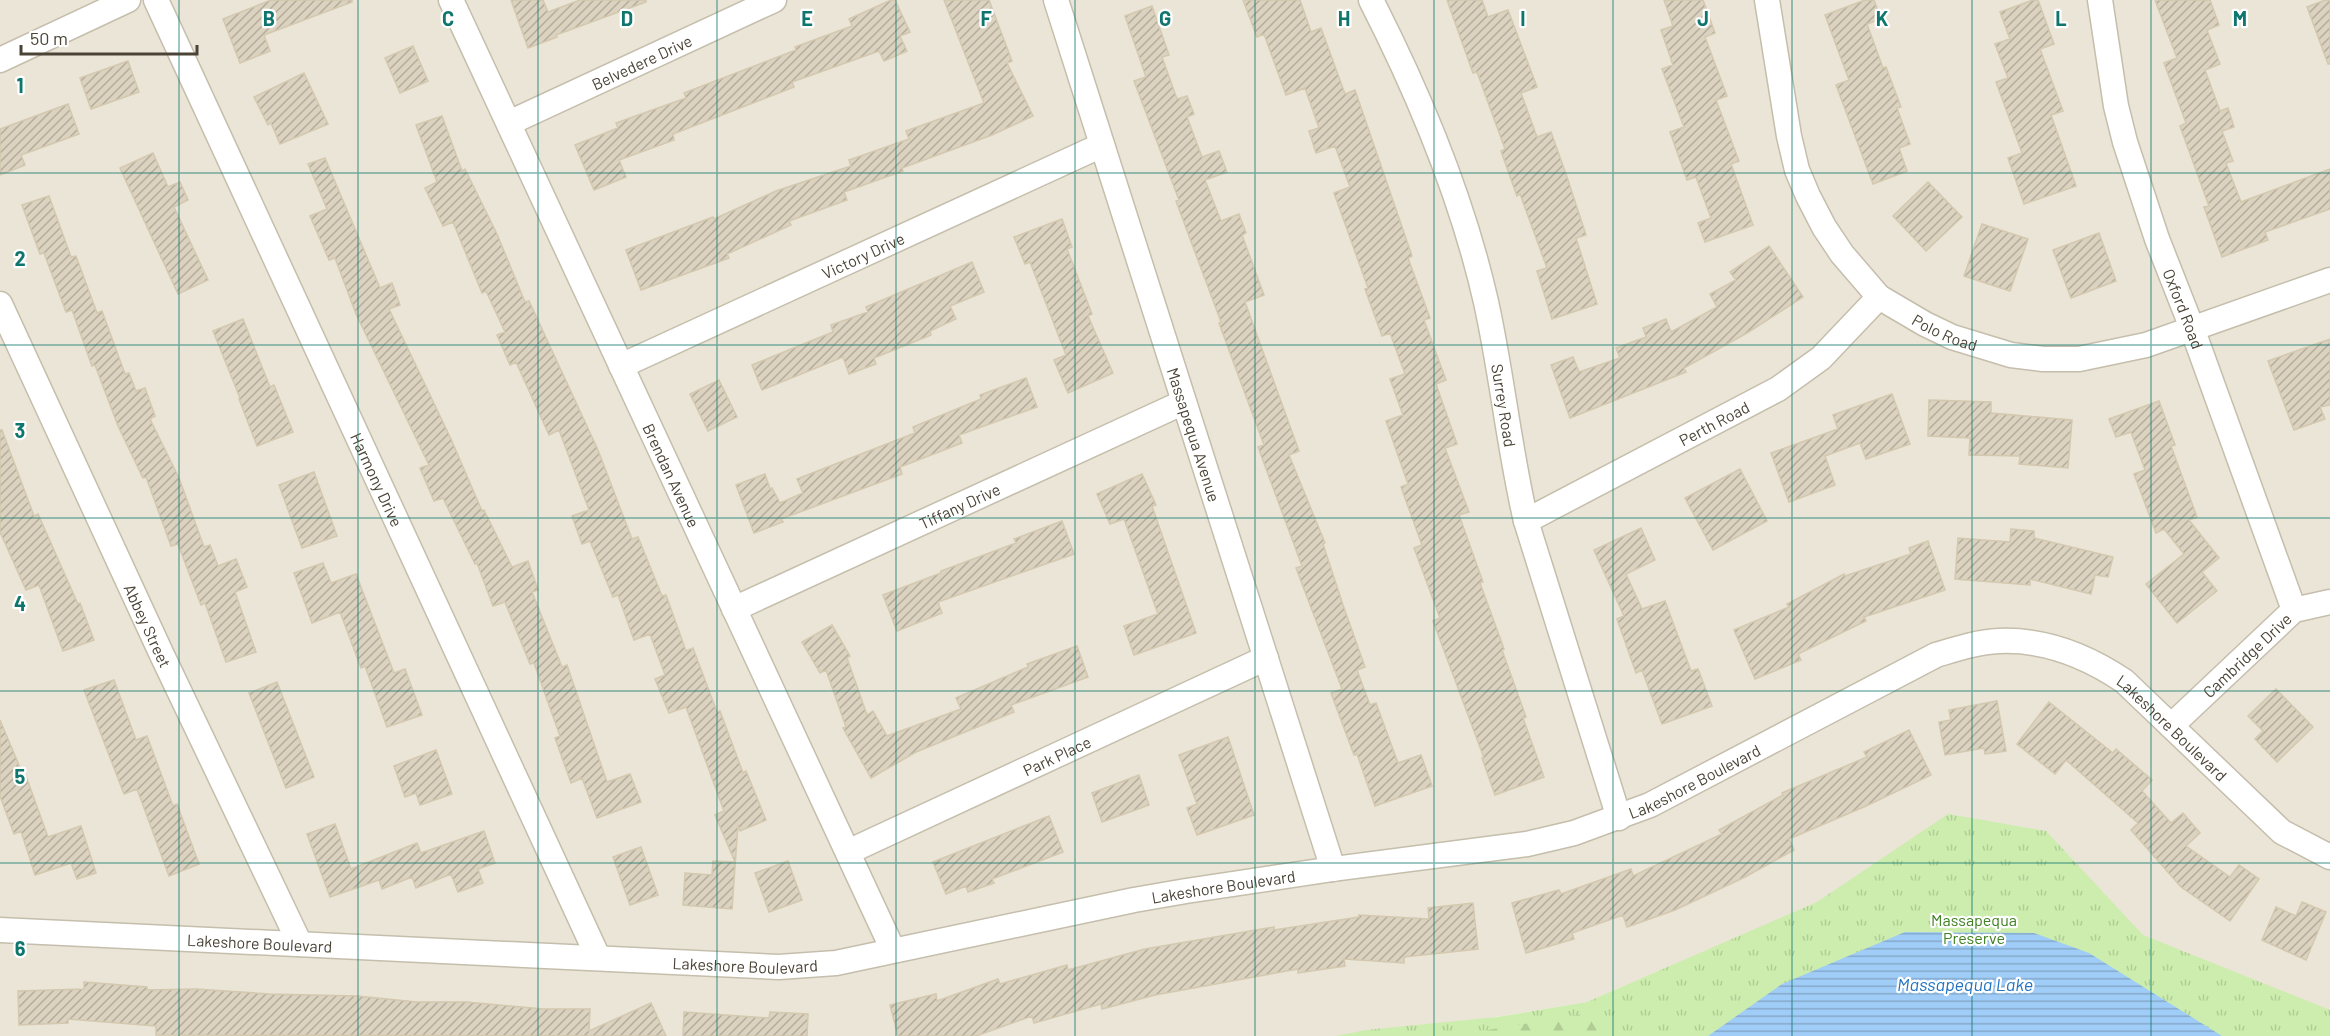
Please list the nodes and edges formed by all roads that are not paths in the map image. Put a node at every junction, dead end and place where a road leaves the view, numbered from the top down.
1 (129, 0) edge
2 (156, 0) edge
3 (451, 0) edge
4 (774, 0) edge
5 (1056, 0) edge
6 (1371, 0) edge
7 (1767, 0) edge
8 (2100, 0) edge
9 (0, 60) edge
10 (508, 123) junction
11 (1102, 145) junction
12 (2330, 280) edge
13 (1879, 297) junction
14 (0, 304) edge
15 (2192, 328) junction
16 (621, 366) junction
17 (1184, 402) junction
18 (1526, 521) junction
19 (2330, 602) edge
20 (734, 609) junction
21 (2294, 610) junction
22 (1266, 658) junction
23 (2171, 726) junction
24 (1619, 818) junction
25 (848, 852) junction
26 (2330, 857) edge
27 (1333, 869) junction
28 (0, 930) edge
29 (300, 944) junction
30 (893, 950) junction
31 (598, 957) junction

1 - 9 street
2 - 31 street, Harmony Drive
3 - 10 street, Brendan Avenue
4 - 10 street, Belvedere Drive
5 - 11 street, Massapequa Avenue
6 - 18 street, Surrey Road
7 - 13 street, Polo Road
8 - 15 street, Oxford Road
10 - 16 street, Brendan Avenue
11 - 16 street, Victory Drive
11 - 17 street, Massapequa Avenue
12 - 15 street, Polo Road
13 - 15 street, Polo Road
13 - 18 street, Perth Road
14 - 29 street, Abbey Street
15 - 21 street, Oxford Road
16 - 20 street, Brendan Avenue
17 - 20 street, Tiffany Drive
17 - 22 street, Massapequa Avenue
18 - 24 street, Surrey Road
19 - 21 street, Cambridge Drive
20 - 25 street, Brendan Avenue
21 - 23 street, Cambridge Drive
22 - 25 street, Park Place
22 - 27 street, Massapequa Avenue
23 - 24 street, Lakeshore Boulevard
23 - 26 street, Lakeshore Boulevard
24 - 27 street, Lakeshore Boulevard
25 - 30 street, Brendan Avenue
27 - 30 street, Lakeshore Boulevard
28 - 29 street, Lakeshore Boulevard
29 - 31 street, Lakeshore Boulevard
30 - 31 street, Lakeshore Boulevard

